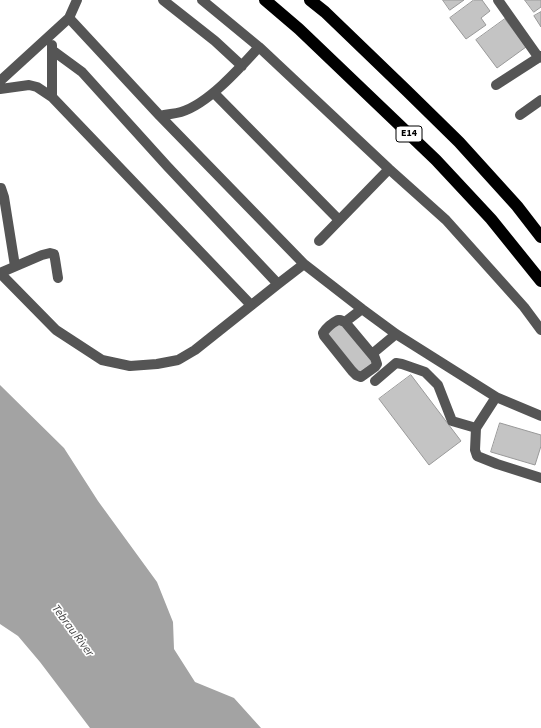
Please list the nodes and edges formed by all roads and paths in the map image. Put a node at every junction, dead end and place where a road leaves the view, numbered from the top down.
1 (77, 0) edge
2 (163, 0) edge
3 (202, 0) edge
4 (265, 0) edge
5 (310, 0) edge
6 (498, 0) edge
7 (70, 18) junction
8 (51, 36) junction
9 (259, 48) junction
10 (52, 50) junction
11 (540, 57) edge
12 (242, 66) junction
13 (0, 81) edge
14 (496, 85) dead end
15 (0, 89) edge
16 (214, 93) junction
17 (52, 97) junction
18 (541, 100) edge
19 (520, 115) dead end
20 (160, 116) junction
21 (389, 169) junction
22 (0, 188) edge
23 (339, 220) junction
24 (541, 238) edge
25 (319, 241) dead end
26 (304, 264) junction
27 (15, 266) junction
28 (0, 273) edge
29 (58, 278) dead end
30 (541, 281) edge
31 (278, 284) junction
32 (251, 305) junction
33 (362, 309) junction
34 (345, 322) junction
35 (541, 330) edge
36 (396, 334) junction
37 (372, 354) junction
38 (375, 381) dead end
39 (496, 397) junction
40 (541, 416) edge
41 (476, 428) junction
42 (541, 478) edge

1 - 7 street
2 - 12 street
3 - 9 street
4 - 30 highway, E14
5 - 24 highway, E14
6 - 11 street
7 - 8 street
7 - 20 street
8 - 10 street
8 - 13 street
9 - 12 street
9 - 21 street
10 - 17 street
10 - 31 street
11 - 14 street
12 - 16 street
15 - 17 street
16 - 20 street
16 - 23 street
17 - 32 street
18 - 19 street
20 - 26 street
21 - 23 street
21 - 35 street
22 - 27 street
23 - 25 street
26 - 31 street
26 - 33 street
27 - 28 street
27 - 29 street
28 - 32 street
31 - 32 street
33 - 34 street
33 - 36 street
34 - 37 street
34 - 37 street
36 - 37 street
36 - 39 street
38 - 41 street
39 - 40 street
39 - 41 street
41 - 42 street

